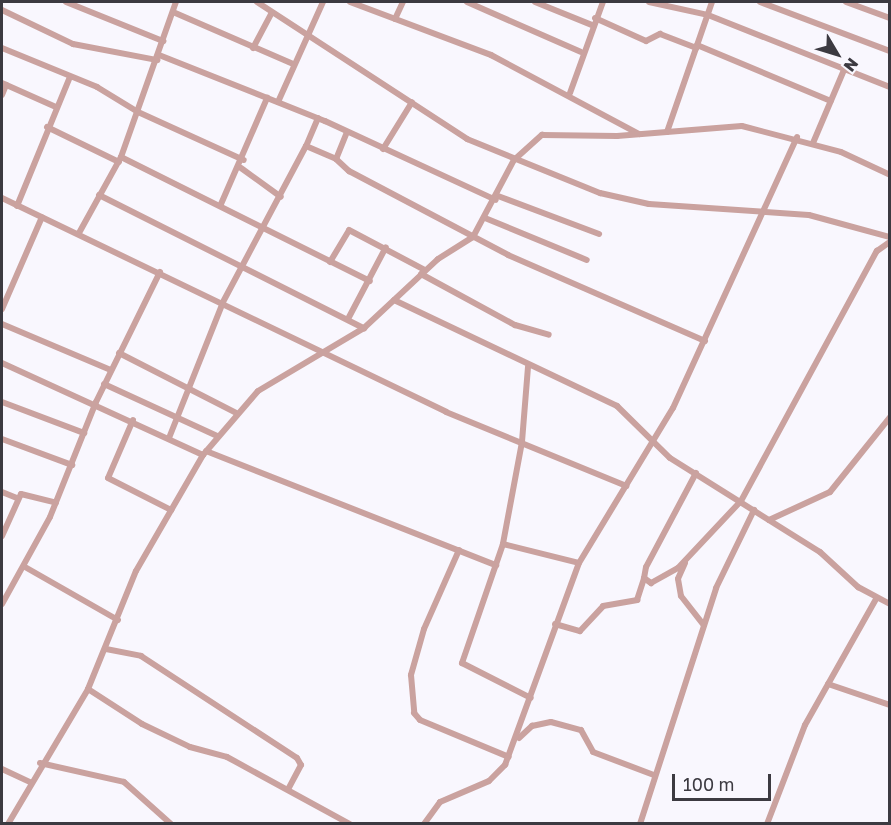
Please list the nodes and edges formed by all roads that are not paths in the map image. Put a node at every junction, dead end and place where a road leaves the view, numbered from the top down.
1 (66, 2) edge
2 (176, 2) edge
3 (256, 2) edge
4 (323, 2) edge
5 (350, 2) edge
6 (403, 2) edge
7 (467, 2) edge
8 (535, 2) edge
9 (603, 2) edge
10 (649, 2) edge
11 (712, 2) edge
12 (759, 2) edge
13 (846, 2) edge
14 (2, 10) edge
15 (173, 12) junction
16 (272, 13) junction
17 (708, 15) junction
18 (890, 18) edge
19 (395, 19) junction
20 (593, 21) junction
21 (306, 37) junction
22 (163, 41) junction
23 (697, 46) junction
24 (2, 48) edge
25 (253, 48) junction
26 (890, 51) edge
27 (581, 52) junction
28 (158, 57) junction
29 (294, 64) junction
30 (844, 70) junction
31 (70, 77) junction
32 (4, 84) edge
33 (890, 87) edge
34 (570, 93) junction
35 (2, 94) edge
36 (267, 98) junction
37 (831, 101) junction
38 (278, 102) junction
39 (412, 102) junction
40 (56, 107) junction
41 (138, 112) junction
42 (318, 118) junction
43 (47, 127) junction
44 (347, 132) junction
45 (667, 132) junction
46 (640, 134) junction
47 (797, 137) junction
48 (813, 143) junction
49 (306, 146) junction
50 (383, 149) junction
51 (336, 159) junction
52 (120, 160) junction
53 (244, 160) junction
54 (514, 160) junction
55 (241, 168) junction
56 (890, 175) edge
57 (99, 195) junction
58 (280, 197) junction
59 (2, 198) edge
60 (497, 198) junction
61 (221, 204) junction
62 (17, 206) junction
63 (766, 213) junction
64 (42, 217) junction
65 (485, 218) junction
66 (265, 228) junction
67 (79, 233) junction
68 (599, 234) dead end
69 (473, 237) junction
70 (890, 237) edge
71 (890, 242) edge
72 (386, 247) junction
73 (587, 261) dead end
74 (330, 262) junction
75 (246, 266) junction
76 (160, 272) junction
77 (423, 272) junction
78 (369, 281) junction
79 (394, 300) junction
80 (223, 302) junction
81 (2, 309) edge
82 (348, 320) junction
83 (2, 324) edge
84 (364, 328) junction
85 (549, 335) dead end
86 (705, 341) junction
87 (119, 353) junction
88 (325, 353) junction
89 (2, 363) edge
90 (528, 367) junction
91 (111, 370) junction
92 (104, 384) junction
93 (188, 387) junction
94 (2, 402) edge
95 (96, 402) junction
96 (236, 413) junction
97 (177, 417) junction
98 (890, 417) edge
99 (133, 420) junction
100 (84, 433) junction
101 (218, 436) junction
102 (169, 438) junction
103 (2, 439) edge
104 (522, 442) junction
105 (653, 446) junction
106 (204, 453) junction
107 (72, 465) junction
108 (696, 473) junction
109 (626, 486) junction
110 (2, 492) edge
111 (17, 498) junction
112 (741, 501) junction
113 (56, 503) junction
114 (171, 510) junction
115 (754, 510) junction
116 (769, 520) junction
117 (2, 536) edge
118 (503, 543) junction
119 (459, 550) junction
120 (687, 561) junction
121 (579, 563) junction
122 (496, 565) junction
123 (25, 567) junction
124 (644, 578) junction
125 (876, 599) junction
126 (2, 604) edge
127 (890, 604) edge
128 (118, 620) junction
129 (555, 624) junction
130 (704, 625) junction
131 (106, 649) junction
132 (828, 684) junction
133 (88, 689) junction
134 (531, 698) junction
135 (890, 705) edge
136 (508, 757) junction
137 (40, 763) junction
138 (2, 769) edge
139 (654, 775) junction
140 (30, 782) junction
141 (288, 789) junction
142 (8, 824) edge
143 (171, 824) edge
144 (350, 824) edge
145 (424, 824) edge
146 (640, 824) edge
147 (767, 824) edge

1 - 22 street
2 - 15 street
3 - 16 street
4 - 21 street
5 - 19 street
6 - 19 street
7 - 27 street
8 - 20 street
9 - 20 street
10 - 17 street
11 - 17 street
12 - 26 street
13 - 18 street
14 - 28 street
15 - 22 street
15 - 25 street
16 - 21 street
16 - 25 street
17 - 23 street
17 - 30 street
19 - 34 street
20 - 23 street
20 - 27 street
21 - 29 street
21 - 39 street
22 - 28 street
23 - 37 street
23 - 45 street
24 - 31 street
25 - 29 street
27 - 34 street
28 - 36 street
28 - 41 street
29 - 38 street
30 - 33 street
30 - 37 street
31 - 40 street
31 - 41 street
32 - 35 street
32 - 40 street
34 - 46 street
36 - 38 street
36 - 53 street
37 - 48 street
38 - 42 street
39 - 50 street
39 - 54 street
40 - 43 street
41 - 52 street
41 - 53 street
42 - 44 street
42 - 49 street
43 - 52 street
43 - 62 street
44 - 50 street
44 - 51 street
45 - 46 street
45 - 47 street
46 - 54 street
47 - 48 street
47 - 63 street
48 - 56 street
49 - 51 street
49 - 58 street
50 - 60 street
51 - 69 street
52 - 57 street
52 - 61 street
53 - 55 street
54 - 60 street
54 - 63 street
55 - 58 street
55 - 61 street
57 - 67 street
57 - 75 street
58 - 66 street
59 - 62 street
60 - 65 street
60 - 68 street
61 - 66 street
62 - 64 street
63 - 70 street
63 - 86 street
64 - 67 street
64 - 81 street
65 - 69 street
65 - 73 street
66 - 74 street
66 - 75 street
67 - 76 street
69 - 77 street
69 - 86 street
71 - 112 street
72 - 74 street
72 - 77 street
72 - 78 street
74 - 78 street
75 - 80 street
75 - 82 street
76 - 80 street
76 - 87 street
77 - 79 street
77 - 85 street
78 - 82 street
79 - 84 street
79 - 90 street
80 - 88 street
80 - 93 street
82 - 84 street
83 - 91 street
84 - 88 street
86 - 105 street
87 - 91 street
87 - 93 street
88 - 96 street
88 - 104 street
89 - 95 street
90 - 104 street
90 - 105 street
91 - 92 street
92 - 95 street
92 - 97 street
93 - 96 street
93 - 97 street
94 - 100 street
95 - 99 street
95 - 100 street
96 - 101 street
97 - 101 street
97 - 102 street
98 - 116 street
99 - 102 street
99 - 114 street
100 - 107 street
101 - 106 street
102 - 106 street
103 - 107 street
104 - 109 street
104 - 118 street
105 - 108 street
105 - 109 street
106 - 114 street
106 - 119 street
107 - 113 street
108 - 112 street
108 - 124 street
109 - 121 street
110 - 111 street
111 - 113 street
111 - 117 street
112 - 115 street
112 - 120 street
113 - 123 street
114 - 128 street
115 - 116 street
115 - 130 street
116 - 125 street
118 - 121 street
118 - 122 street
119 - 122 street
119 - 136 street
120 - 124 street
120 - 130 street
121 - 129 street
122 - 134 street
123 - 126 street
123 - 128 street
124 - 129 street
125 - 127 street
125 - 132 street
128 - 131 street
129 - 134 street
130 - 139 street
131 - 133 street
131 - 141 street
132 - 135 street
132 - 147 street
133 - 137 street
133 - 141 street
134 - 136 street
136 - 139 street
136 - 145 street
137 - 140 street
137 - 143 street
138 - 140 street
139 - 146 street
140 - 142 street
141 - 144 street

